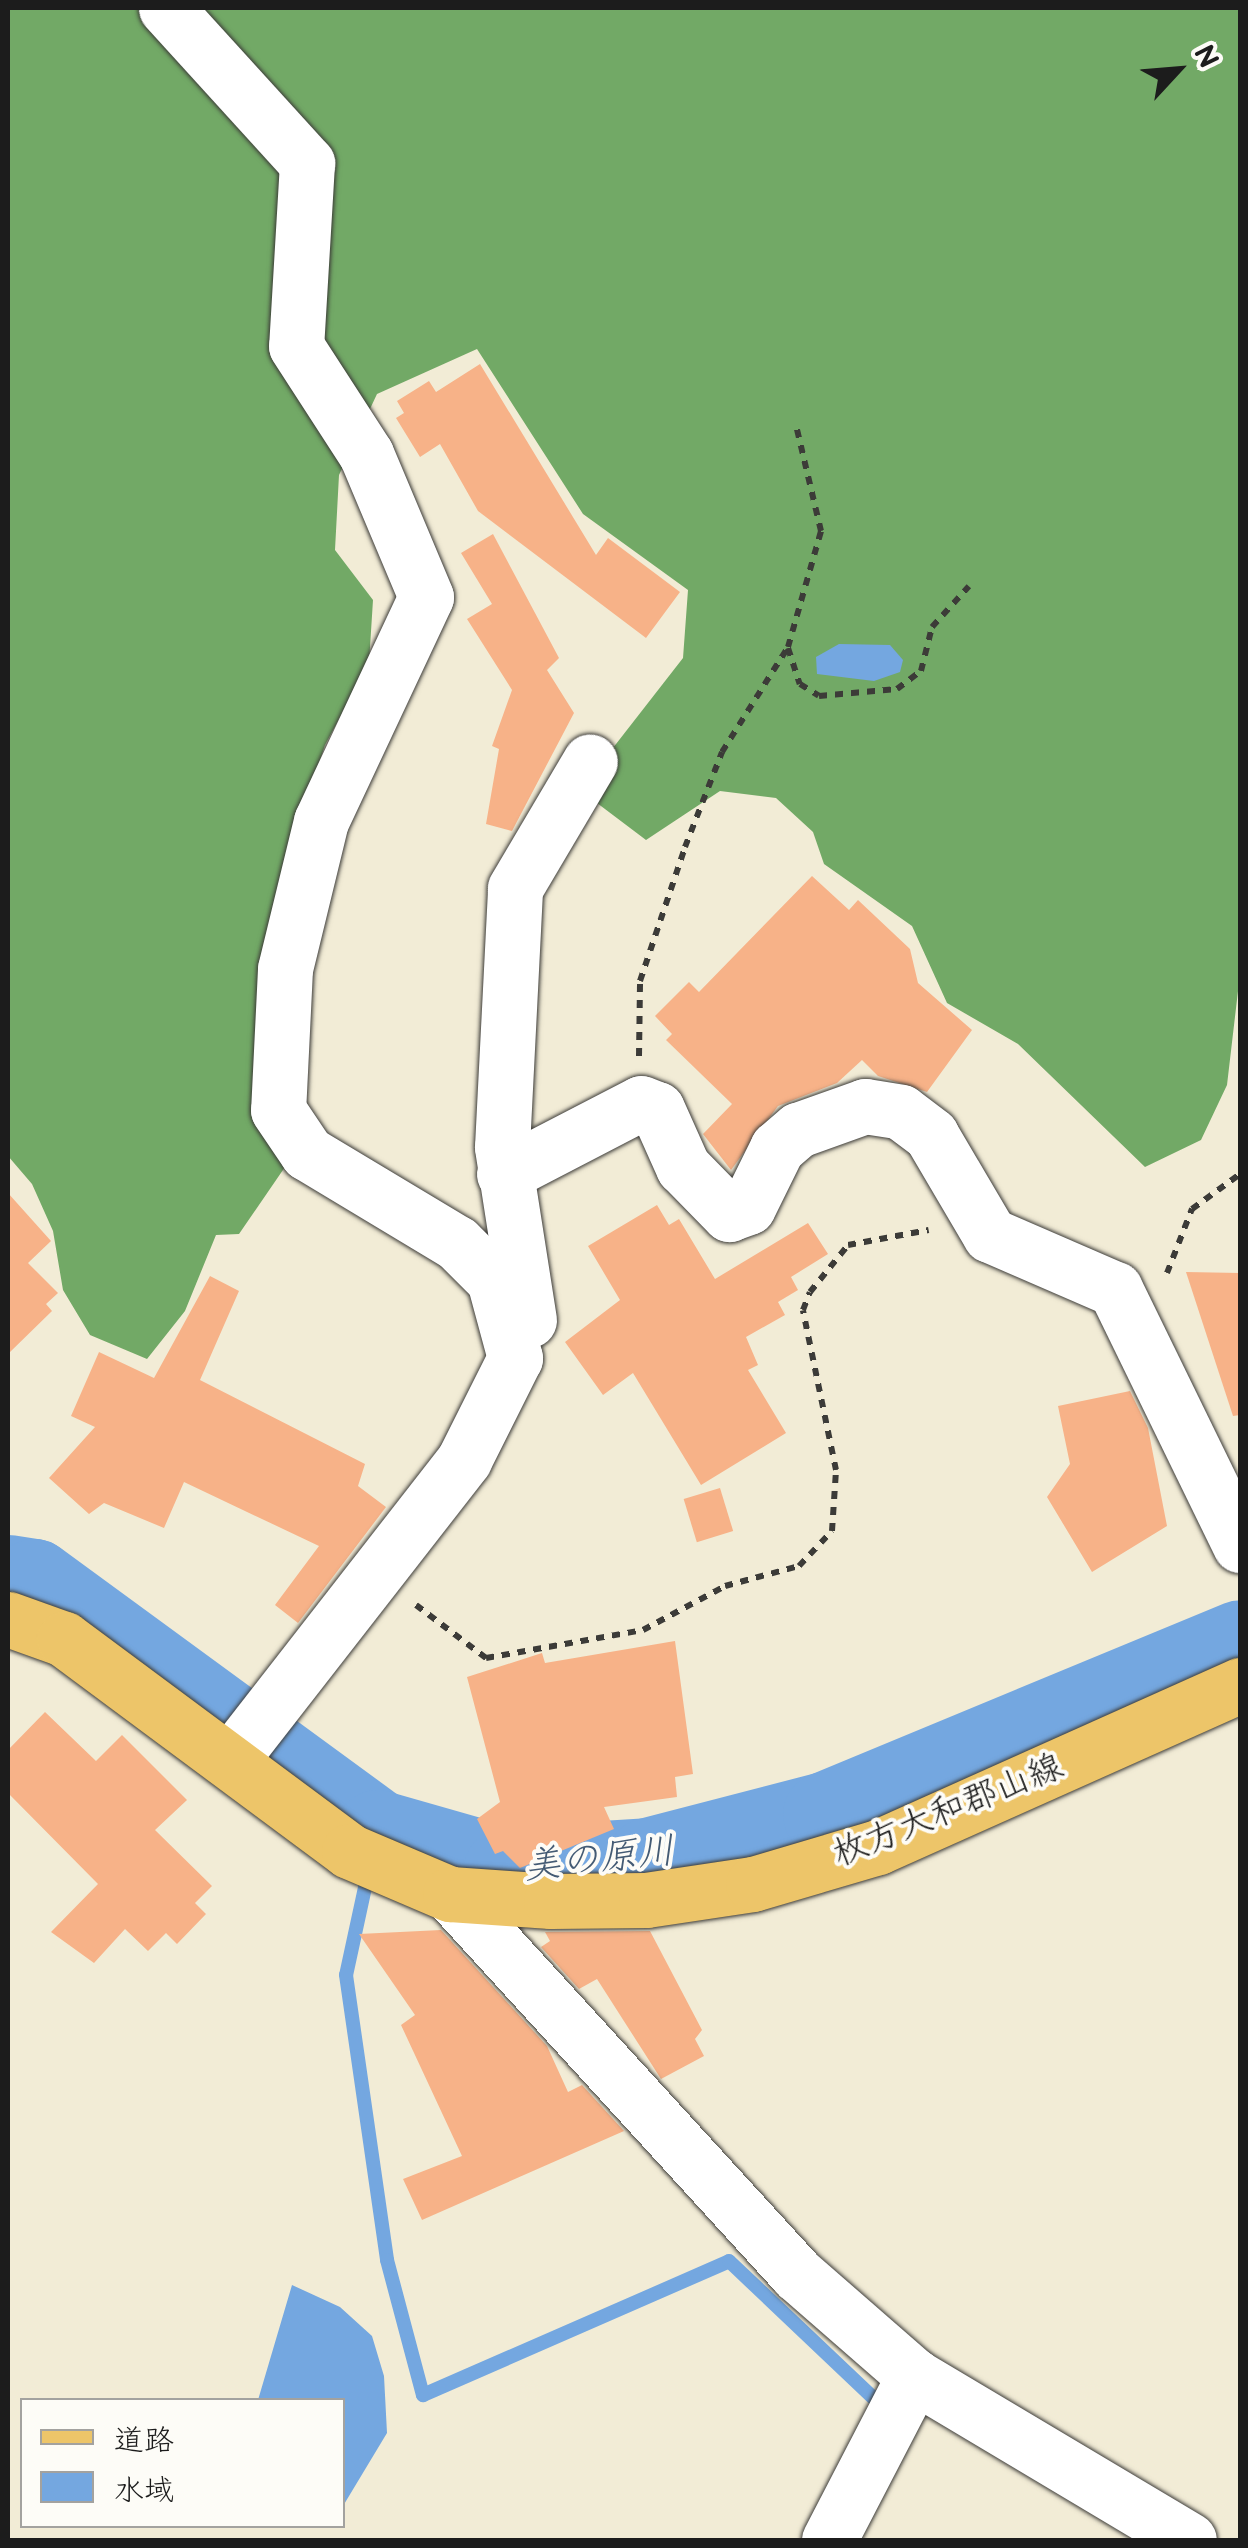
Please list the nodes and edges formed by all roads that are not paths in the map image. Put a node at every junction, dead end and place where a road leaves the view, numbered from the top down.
1 (166, 8) edge
2 (590, 761) dead end
3 (504, 1174) junction
4 (515, 1358) junction
5 (1240, 1545) edge
6 (8, 1618) edge
7 (1240, 1685) edge
8 (232, 1758) junction
9 (450, 1894) junction
10 (914, 2376) junction
11 (829, 2540) edge
12 (1189, 2540) edge

1 - 4 street
2 - 3 street
3 - 4 street
3 - 5 street
4 - 8 street
6 - 8 main road, 枚方大和郡山線
7 - 9 main road, 枚方大和郡山線
8 - 9 main road, 枚方大和郡山線
9 - 10 street
10 - 11 street
10 - 12 street

